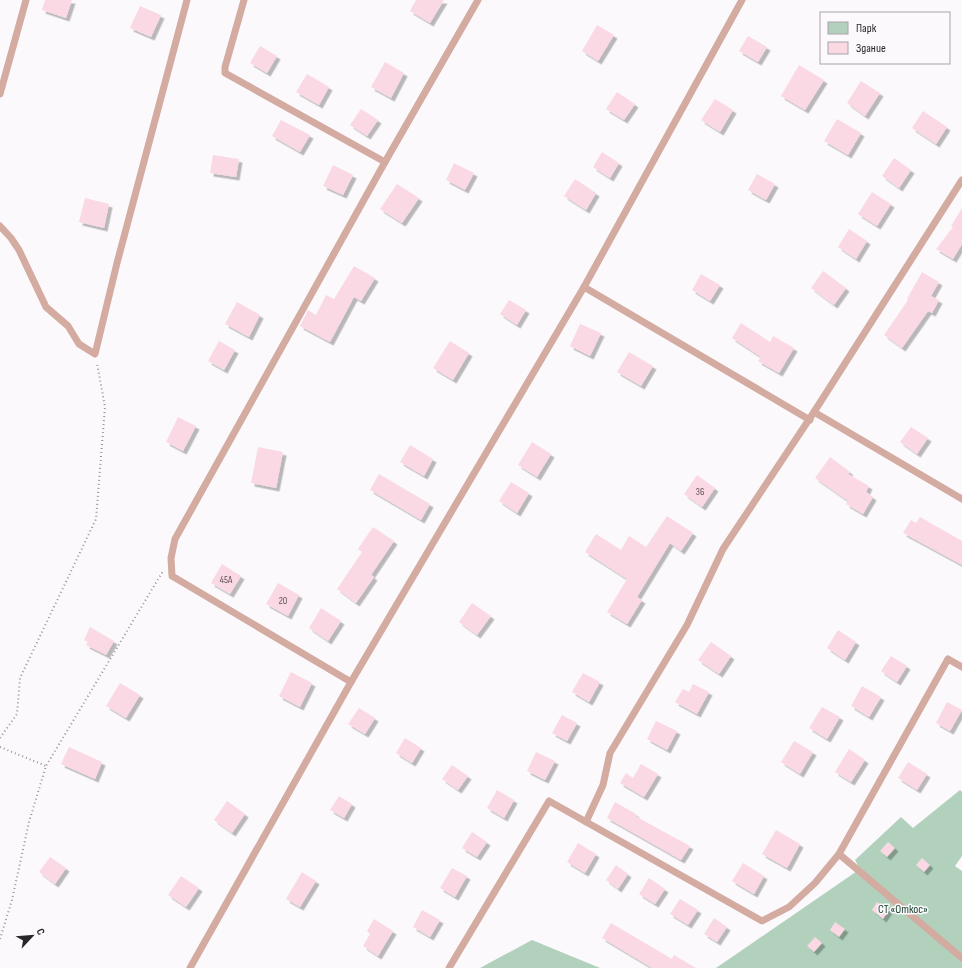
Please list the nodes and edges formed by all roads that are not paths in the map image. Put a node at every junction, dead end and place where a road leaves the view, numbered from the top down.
1 (26, 0) edge
2 (187, 0) edge
3 (244, 0) edge
4 (478, 0) edge
5 (742, 0) edge
6 (0, 94) edge
7 (385, 162) junction
8 (962, 180) edge
9 (0, 226) edge
10 (584, 287) junction
11 (814, 412) junction
12 (810, 420) junction
13 (962, 499) edge
14 (962, 667) edge
15 (351, 682) junction
16 (586, 822) junction
17 (839, 854) junction
18 (962, 958) edge
19 (190, 968) edge
20 (449, 968) edge

1 - 6 lane
2 - 9 lane
3 - 7 lane
4 - 7 lane
5 - 10 lane
7 - 15 lane
8 - 11 lane
10 - 12 lane
10 - 15 lane
11 - 12 lane
11 - 13 lane
12 - 16 lane
14 - 17 lane
15 - 19 lane
16 - 17 lane
16 - 20 lane
17 - 18 lane

